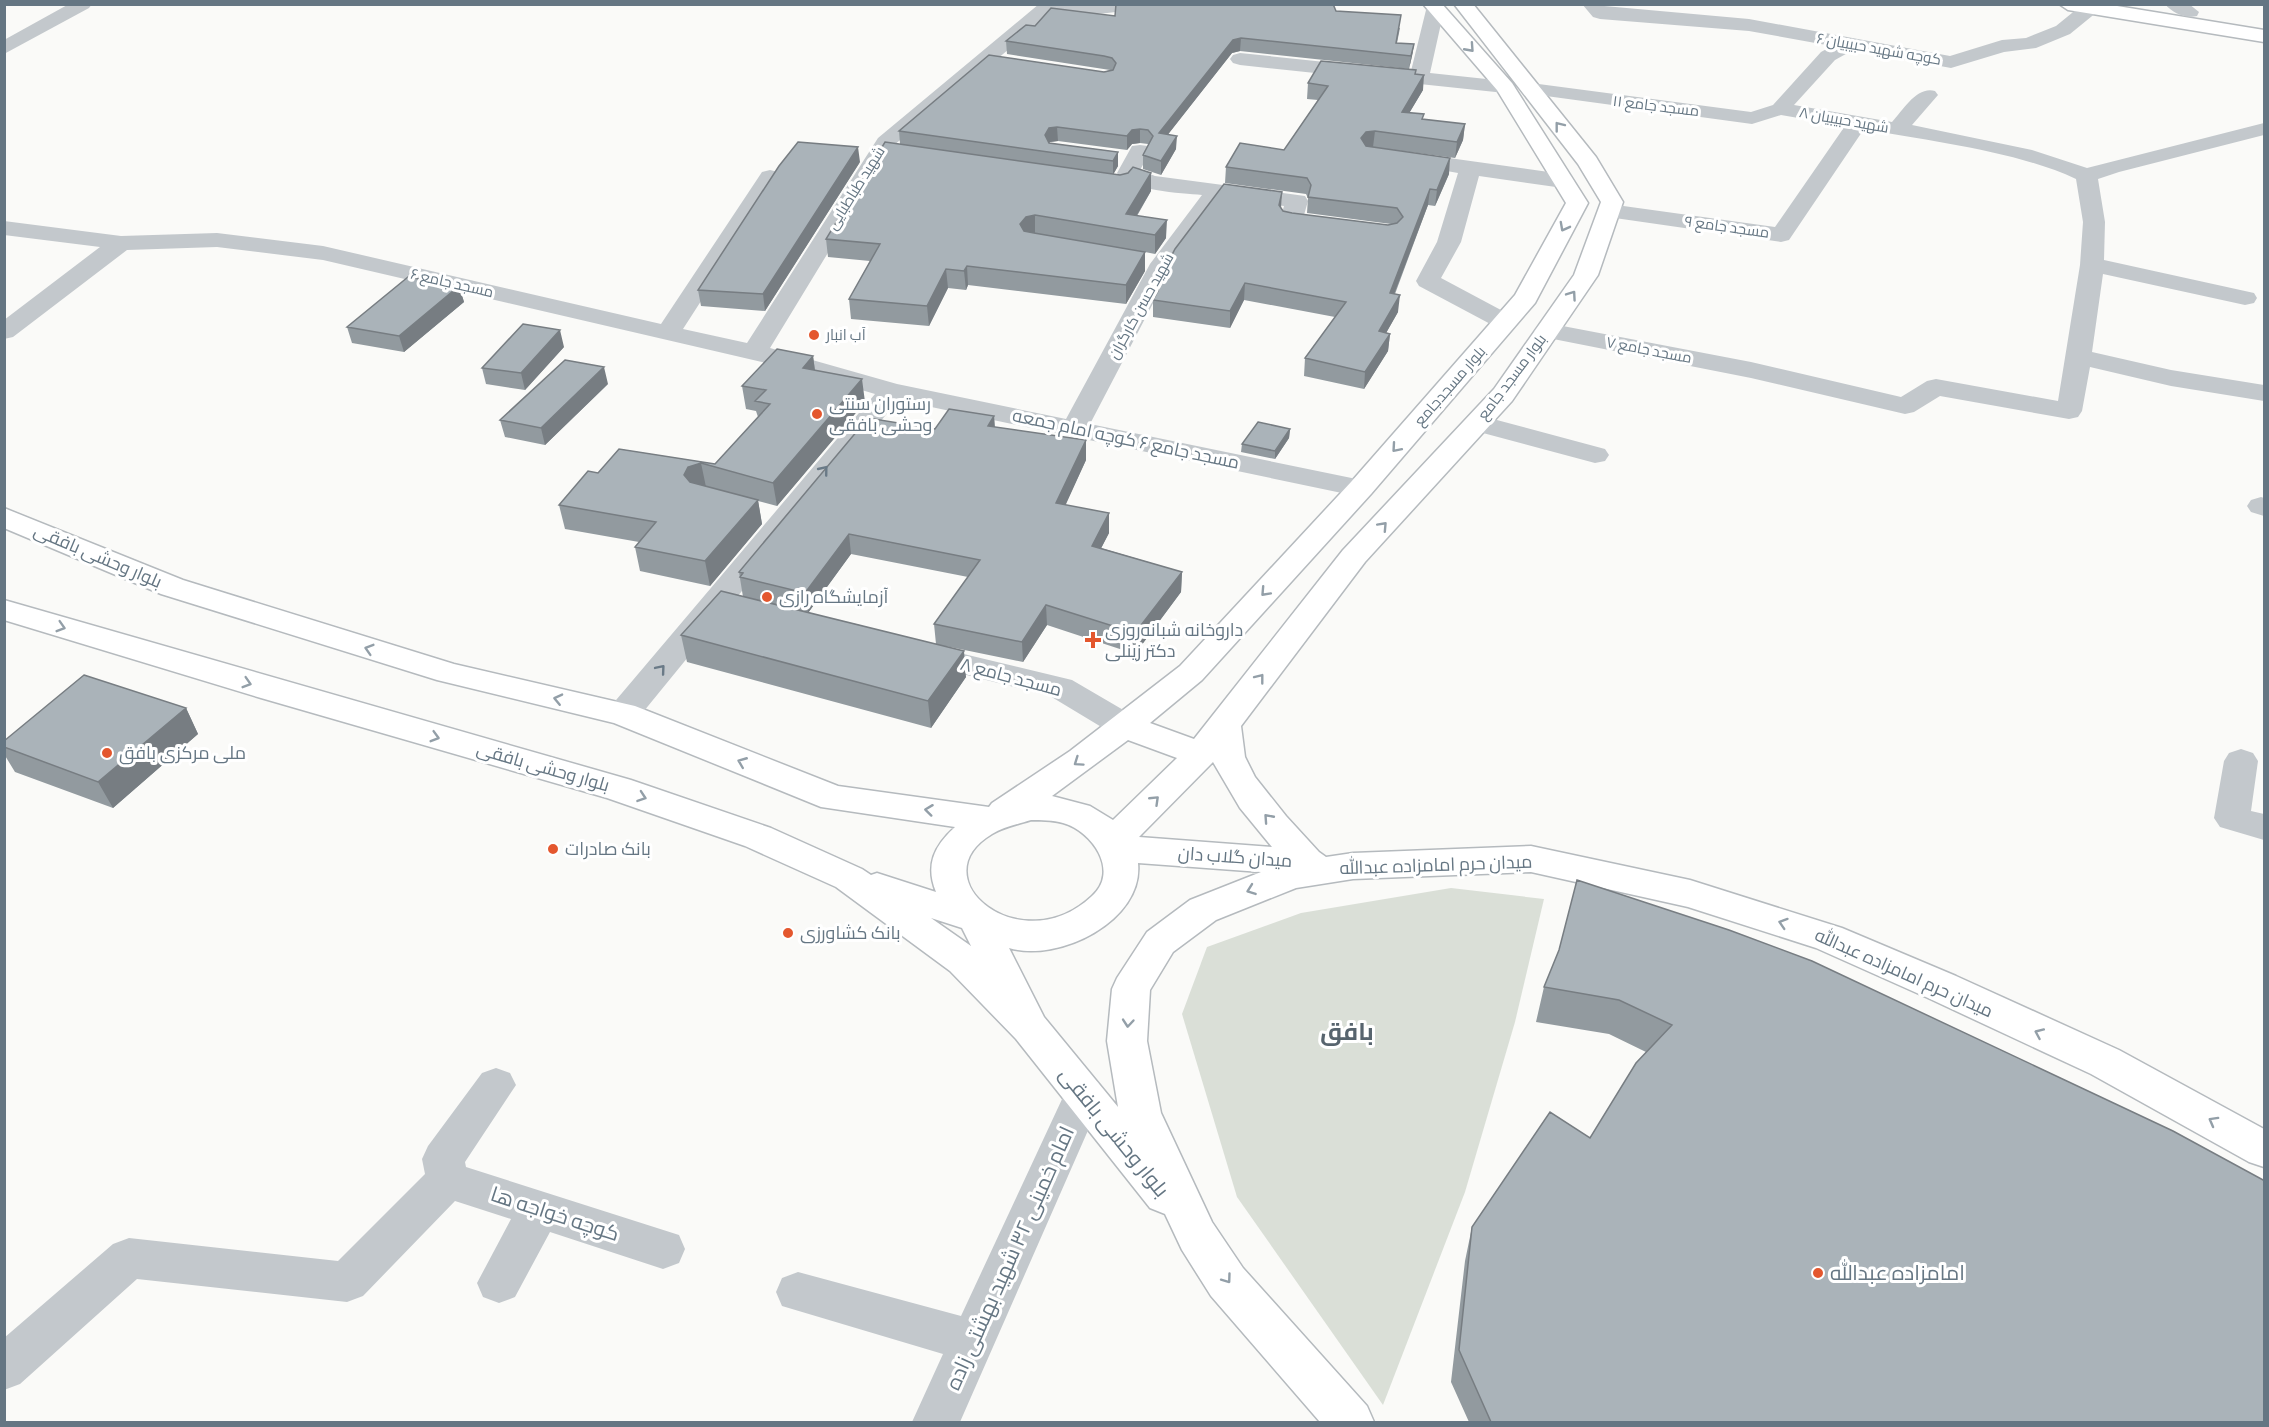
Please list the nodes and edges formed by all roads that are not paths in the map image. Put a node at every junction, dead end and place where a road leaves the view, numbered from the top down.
1 (83, 4) edge
2 (1463, 4) edge
3 (1591, 4) edge
4 (1740, 4) edge
5 (2068, 4) edge
6 (2143, 4) edge
7 (1123, 5) edge
8 (1049, 6) edge
9 (1434, 7) edge
10 (2090, 8) junction
11 (2182, 8) edge
12 (1729, 22) junction
13 (2265, 24) edge
14 (2265, 36) edge
15 (1850, 44) junction
16 (4, 48) edge
17 (1240, 58) dead end
18 (986, 59) junction
19 (1010, 63) edge
20 (1419, 78) junction
21 (1518, 88) junction
22 (1928, 95) dead end
23 (1780, 109) junction
24 (1858, 122) junction
25 (1897, 129) junction
26 (2265, 129) edge
27 (879, 151) junction
28 (902, 154) edge
29 (1427, 162) edge
30 (1125, 165) dead end
31 (1470, 168) junction
32 (2086, 176) junction
33 (771, 177) edge
34 (1563, 181) junction
35 (1217, 189) junction
36 (1609, 211) junction
37 (4, 228) edge
38 (1355, 228) edge
39 (121, 243) junction
40 (2092, 265) junction
41 (2245, 298) dead end
42 (1505, 322) junction
43 (1547, 331) junction
44 (4, 332) edge
45 (668, 334) junction
46 (754, 353) junction
47 (2079, 356) junction
48 (892, 391) junction
49 (2265, 393) edge
50 (1478, 423) junction
51 (1074, 428) junction
52 (1595, 455) dead end
53 (1361, 488) junction
54 (4, 516) edge
55 (716, 603) junction
56 (4, 610) edge
57 (750, 611) edge
58 (900, 648) edge
59 (623, 714) junction
60 (1224, 724) junction
61 (1125, 726) junction
62 (1201, 754) junction
63 (2241, 761) dead end
64 (995, 816) junction
65 (2265, 827) edge
66 (1115, 844) junction
67 (1307, 862) junction
68 (1353, 866) junction
69 (849, 878) junction
70 (973, 918) junction
71 (1030, 1028) junction
72 (496, 1085) dead end
73 (1084, 1094) junction
74 (2265, 1149) edge
75 (447, 1180) junction
76 (539, 1210) junction
77 (1197, 1236) junction
78 (663, 1249) dead end
79 (499, 1283) dead end
80 (798, 1292) dead end
81 (973, 1341) junction
82 (4, 1368) edge
83 (936, 1422) edge
84 (1350, 1422) edge

1 - 16 street
2 - 21 main road
3 - 12 street, کوچه شهید حبیبیان ۶
4 - 12 street
5 - 10 main road
6 - 11 main road
7 - 8 street
8 - 18 street, شهید طباطبایی
9 - 20 street
9 -> 21 main road, بلوار مسجدجامع
10 - 14 main road
10 - 15 street, کوچه شهید حبیبیان ۶
11 - 13 main road
12 - 15 street, کوچه شهید حبیبیان ۶
15 - 23 street, شهید حبیبیان ۸
17 - 20 street, مسجد جامع ۱۱
18 - 19 street
18 - 27 street, شهید طباطبایی
20 - 21 street, مسجد جامع ۱۱
21 - 23 street, مسجد جامع ۱۱
21 - 34 main road, بلوار مسجدجامع
36 -> 21 main road
22 - 25 street
23 - 24 street, شهید حبیبیان ۸
24 - 25 street, شهید حبیبیان ۸
24 - 36 street, مسجد جامع ۹
25 - 32 street, شهید حبیبیان ۸
26 - 32 street
27 - 28 street
27 - 46 street, شهید طباطبایی
29 - 31 street
30 - 35 street
31 - 34 street
31 - 42 street
32 - 40 street
33 - 45 street
34 -> 42 main road, بلوار مسجدجامع
35 - 38 street
35 - 51 street, شهید حسن کارگران
43 -> 36 main road, بلوار مسجد جامع
37 - 39 street, مسجد جامع ۶
39 - 44 street
39 - 45 street, مسجد جامع ۶
40 - 41 street
40 - 47 street
42 -> 53 main road, بلوار مسجدجامع
43 - 47 street, مسجد جامع ۷
43 - 50 main road, بلوار مسجد جامع
45 - 46 street, مسجد جامع ۶
46 - 48 street, مسجد جامع ۶
47 - 49 street
48 - 51 street, مسجد جامع ۶ کوچه امام جمعه
55 -> 48 street
50 - 52 street
60 -> 50 main road, بلوار مسجد جامع
51 - 53 street, مسجد جامع ۶ کوچه امام جمعه
53 -> 61 main road, بلوار مسجدجامع
59 -> 54 main road, بلوار وحشی بافقی
55 - 57 street
59 -> 55 street
56 -> 69 main road, بلوار وحشی بافقی
58 - 61 street, مسجد جامع ۸
64 -> 59 main road, بلوار وحشی بافقی
60 - 62 main road, بلوار مسجد جامع
67 -> 60 main road
61 - 62 main road
61 -> 64 main road, بلوار مسجدجامع
66 -> 62 main road, بلوار مسجد جامع
63 - 65 street
64 - 66 main road
64 - 70 main road
66 - 67 main road, میدان گلاب دان
66 - 70 main road
67 - 68 main road, میدان گلاب دان
74 -> 68 main road, میدان حرم امامزاده عبدالله
68 -> 77 main road, میدان حرم امامزاده عبدالله
69 - 70 main road
69 - 71 main road, بلوار وحشی بافقی
70 - 71 main road, بلوار وحشی بافقی
71 - 73 main road, بلوار وحشی بافقی
72 - 75 street
73 - 77 main road, بلوار وحشی بافقی
73 - 81 street, امام خمینی ۳۲ شهید بهشتی زاده
75 - 76 street, کوچه خواجه ها
75 - 82 street
76 - 78 street, کوچه خواجه ها
76 - 79 street
77 -> 84 main road, میدان حرم امامزاده عبدالله
80 - 81 street
81 - 83 street, امام خمینی ۳۲ شهید بهشتی زاده

